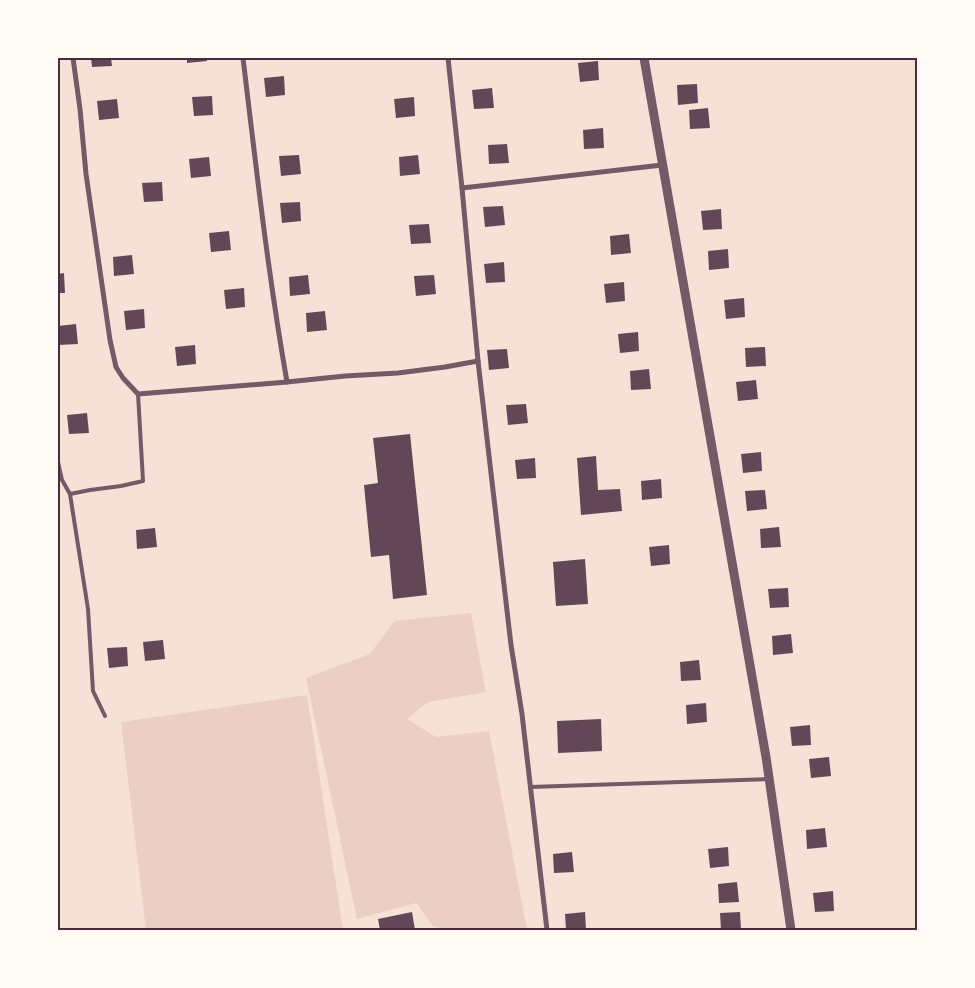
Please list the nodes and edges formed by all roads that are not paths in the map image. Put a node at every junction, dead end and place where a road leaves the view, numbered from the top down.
1 (73, 58) edge
2 (243, 58) edge
3 (448, 58) edge
4 (644, 58) edge
5 (662, 165) junction
6 (462, 188) junction
7 (478, 361) junction
8 (288, 382) junction
9 (138, 394) junction
10 (58, 462) edge
11 (70, 494) junction
12 (106, 716) dead end
13 (769, 779) junction
14 (530, 788) junction
15 (547, 930) edge
16 (791, 930) edge

1 - 9 street
2 - 8 street
3 - 6 street
4 - 5 street
5 - 6 street
5 - 13 street
6 - 7 street
7 - 8 street
7 - 14 street
8 - 9 street
9 - 11 lane
10 - 11 lane
11 - 12 lane
13 - 14 lane
13 - 16 street
14 - 15 street

